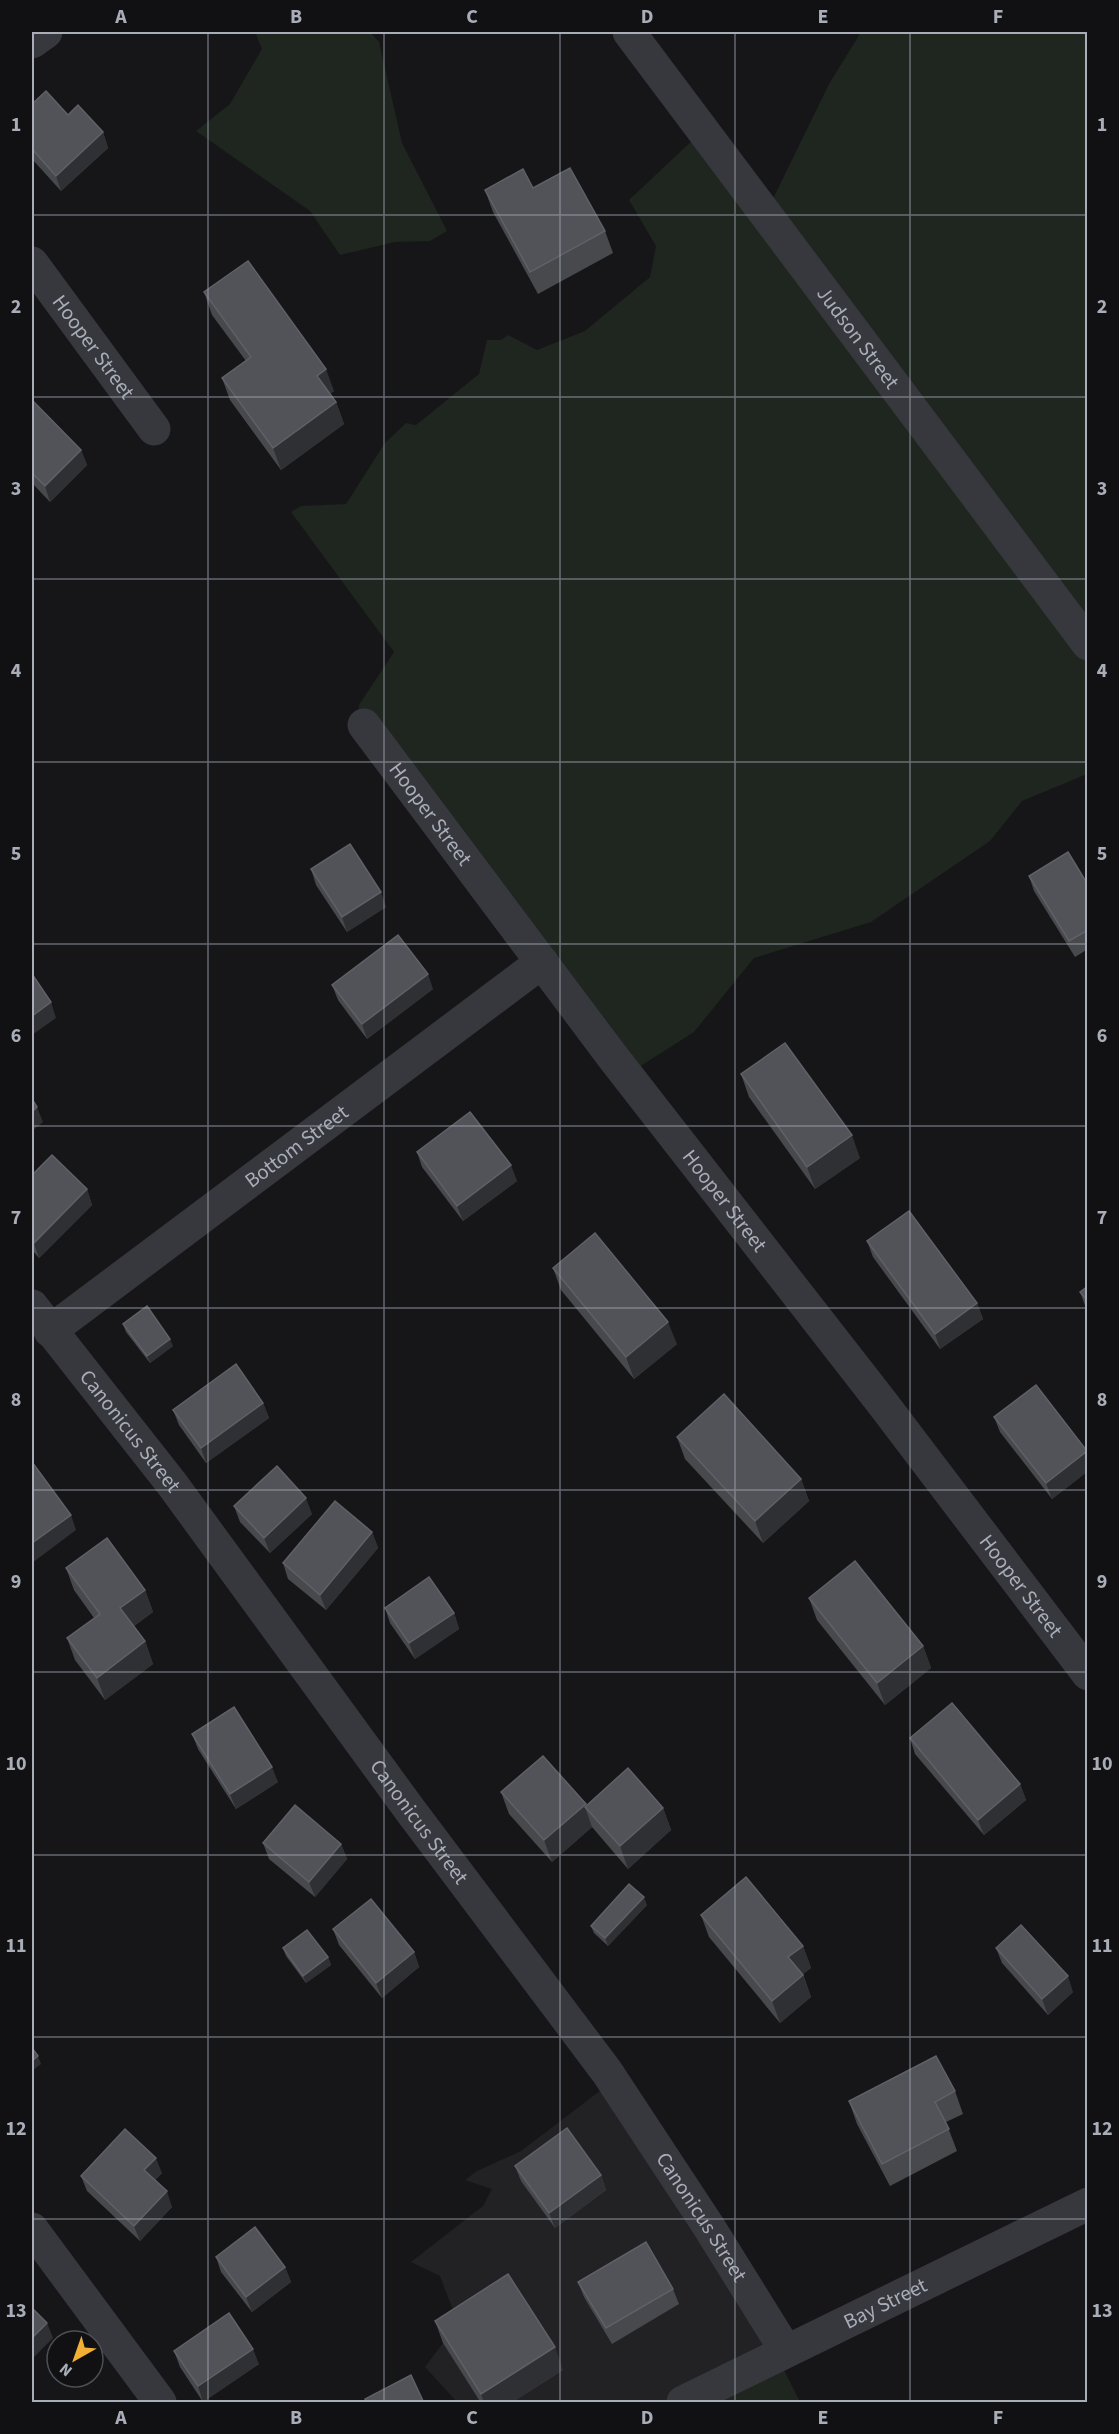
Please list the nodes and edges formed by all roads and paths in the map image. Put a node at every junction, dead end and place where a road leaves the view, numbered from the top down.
1 (46, 32) edge
2 (628, 32) edge
3 (32, 42) edge
4 (32, 263) edge
5 (154, 429) dead end
6 (1088, 644) edge
7 (364, 725) dead end
8 (542, 962) junction
9 (41, 1319) edge
10 (1088, 1674) edge
11 (1088, 2204) edge
12 (32, 2229) edge
13 (786, 2351) junction
14 (160, 2403) edge
15 (683, 2403) edge

1 - 3 street
2 - 6 street, Judson Street
4 - 5 street, Hooper Street
7 - 8 street, Hooper Street
8 - 9 street, Bottom Street
8 - 10 street, Hooper Street
9 - 13 street, Canonicus Street
11 - 13 street, Bay Street
12 - 14 street
13 - 15 street, Bay Street

